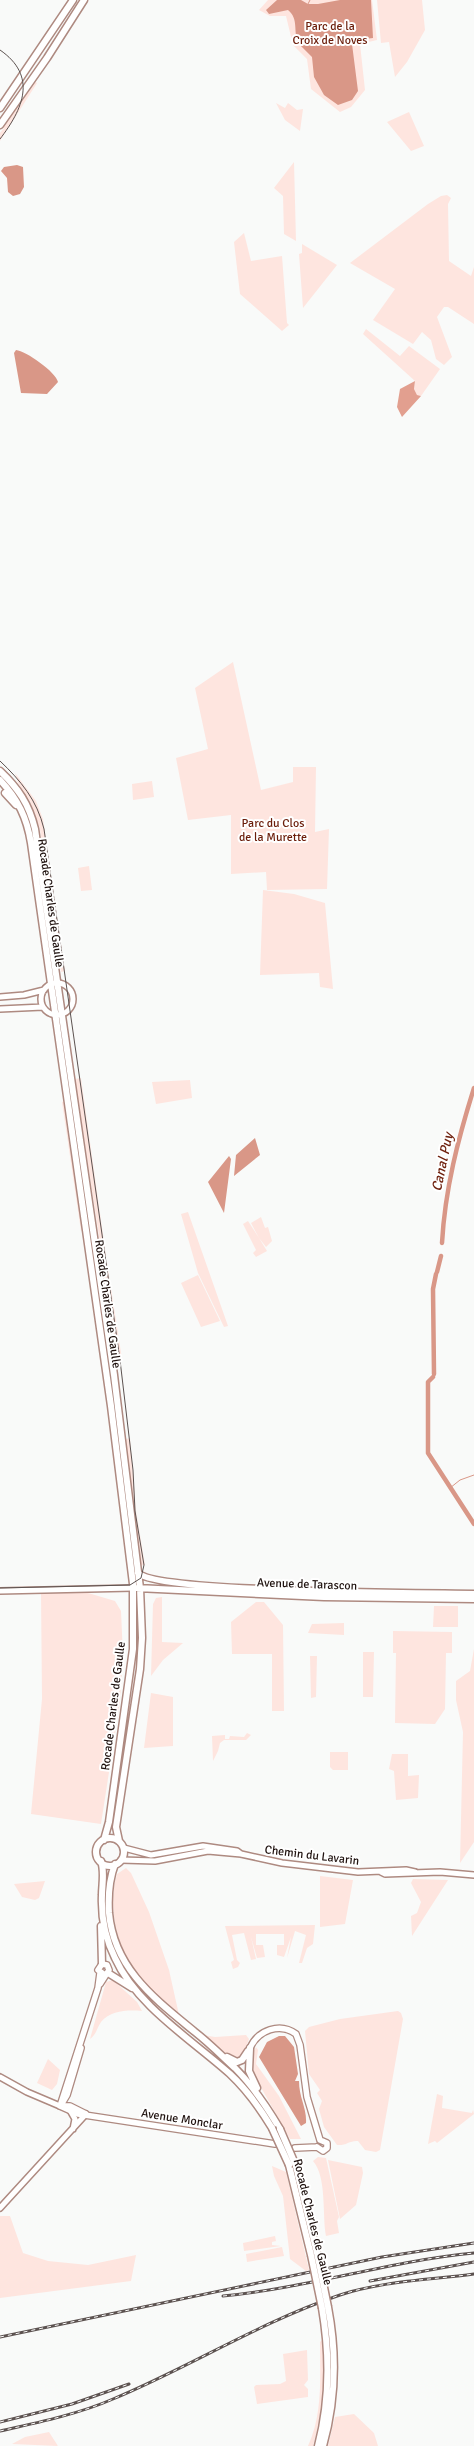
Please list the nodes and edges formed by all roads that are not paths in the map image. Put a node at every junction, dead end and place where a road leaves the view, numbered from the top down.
1 (73, 0) edge
2 (84, 0) edge
3 (0, 108) edge
4 (0, 125) edge
5 (0, 771) edge
6 (0, 780) edge
7 (5, 793) dead end
8 (27, 823) junction
9 (54, 984) junction
10 (44, 990) junction
11 (0, 997) edge
12 (44, 1008) junction
13 (0, 1009) edge
14 (59, 1015) junction
15 (138, 1573) junction
16 (172, 1583) junction
17 (136, 1588) junction
18 (151, 1589) junction
19 (0, 1591) edge
20 (474, 1594) edge
21 (474, 1599) edge
22 (142, 1626) junction
23 (104, 1840) junction
24 (118, 1841) junction
25 (124, 1848) junction
26 (241, 1854) junction
27 (101, 1861) junction
28 (118, 1862) junction
29 (474, 1874) edge
30 (102, 1912) junction
31 (101, 1964) junction
32 (104, 1974) junction
33 (138, 1992) junction
34 (197, 2034) junction
35 (250, 2048) junction
36 (0, 2077) edge
37 (60, 2106) junction
38 (71, 2112) junction
39 (86, 2114) junction
40 (273, 2118) junction
41 (73, 2129) junction
42 (320, 2140) junction
43 (275, 2144) dead end
44 (316, 2147) junction
45 (295, 2148) dead end
46 (293, 2166) junction
47 (0, 2208) edge
48 (325, 2308) junction
49 (318, 2446) edge
50 (323, 2446) edge

1 - 3 main road
2 - 4 main road
5 - 9 main road, Rocade Charles de Gaulle
6 - 8 main road, Rocade Charles de Gaulle
7 - 8 main road
8 - 9 main road, Rocade Charles de Gaulle
9 - 10 street
9 - 14 main road, Rocade Charles de Gaulle
9 - 14 street
10 - 11 street
10 - 12 street
12 - 13 street
12 - 14 street
14 - 15 main road, Rocade Charles de Gaulle
14 - 17 main road, Rocade Charles de Gaulle
15 - 16 main road, Avenue de Tarascon
15 - 17 main road, Rocade Charles de Gaulle
16 - 17 main road, Avenue de Tarascon
16 - 20 main road, Avenue de Tarascon
17 - 18 main road, Avenue de Tarascon
17 - 19 street, Avenue de Tarascon
17 - 22 main road, Rocade Charles de Gaulle
17 - 23 main road, Rocade Charles de Gaulle
18 - 21 main road, Avenue de Tarascon
18 - 22 main road, Rocade Charles de Gaulle
22 - 24 main road, Rocade Charles de Gaulle
23 - 24 main road
23 - 27 main road
24 - 25 main road
25 - 26 street, Chemin du Lavarin
25 - 28 main road
26 - 28 street, Chemin du Lavarin
26 - 29 street, Chemin du Lavarin
27 - 28 main road
27 - 30 main road, Rocade Charles de Gaulle
28 - 34 main road, Rocade Charles de Gaulle
30 - 31 main road
30 - 33 main road, Rocade Charles de Gaulle
31 - 32 main road
31 - 32 main road
32 - 33 main road
32 - 37 main road
33 - 46 main road, Rocade Charles de Gaulle, bridge
34 - 35 main road
34 - 40 main road, Rocade Charles de Gaulle
35 - 40 main road
35 - 42 main road
36 - 37 street, Avenue Monclar
37 - 38 main road, Avenue Monclar
37 - 39 main road, Avenue Monclar
38 - 39 main road, Avenue Monclar
38 - 41 street
39 - 41 street
39 - 43 main road, Avenue Monclar
40 - 46 main road, Rocade Charles de Gaulle, bridge
41 - 47 street
42 - 44 main road
42 - 44 main road
44 - 45 main road
46 - 48 main road, Rocade Charles de Gaulle, bridge
48 - 49 main road
48 - 50 main road

